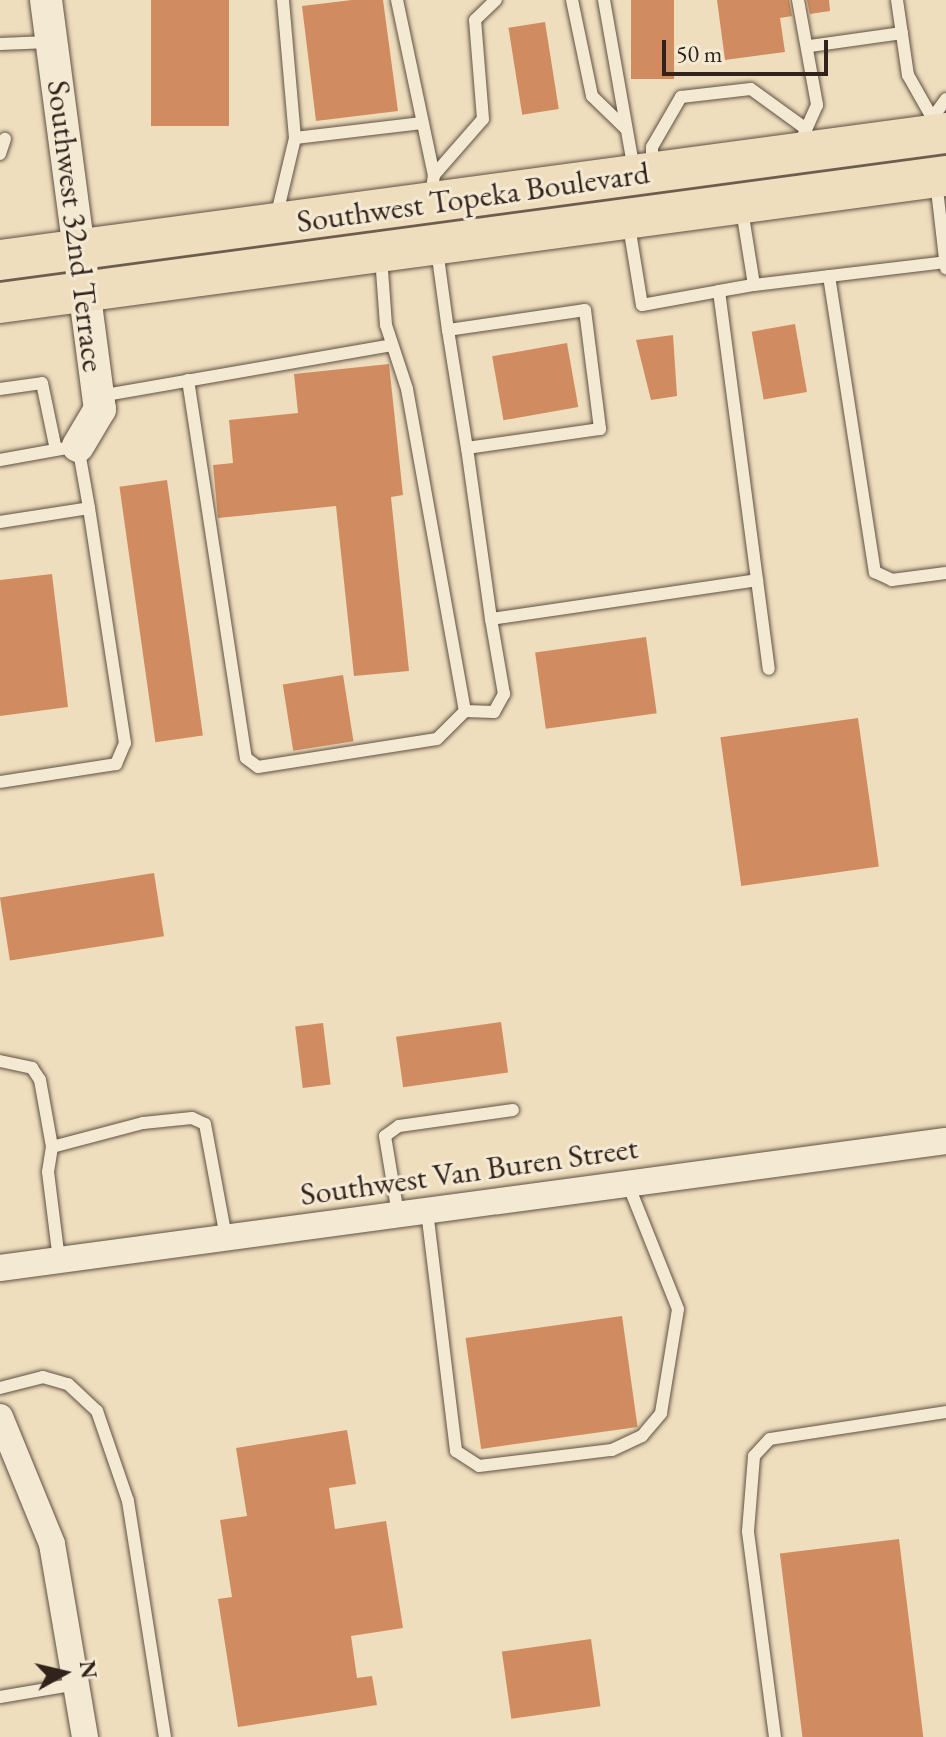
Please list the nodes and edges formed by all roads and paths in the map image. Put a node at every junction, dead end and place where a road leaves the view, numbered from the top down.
1 (46, 0) edge
2 (283, 0) edge
3 (397, 0) edge
4 (496, 0) edge
5 (572, 0) edge
6 (604, 0) edge
7 (798, 0) edge
8 (897, 0) edge
9 (902, 33) junction
10 (52, 42) junction
11 (0, 44) edge
12 (810, 46) junction
13 (422, 123) junction
14 (627, 129) junction
15 (295, 138) junction
16 (5, 139) dead end
17 (801, 141) junction
18 (940, 143) edge
19 (0, 154) edge
20 (643, 173) junction
21 (741, 203) junction
22 (433, 207) junction
23 (632, 218) junction
24 (274, 225) junction
25 (83, 249) junction
26 (381, 251) junction
27 (0, 260) edge
28 (946, 264) edge
29 (829, 276) junction
30 (754, 285) junction
31 (83, 290) junction
32 (719, 291) junction
33 (0, 303) edge
34 (448, 330) junction
35 (392, 345) junction
36 (188, 380) junction
37 (0, 389) edge
38 (98, 396) junction
39 (67, 448) junction
40 (467, 448) junction
41 (0, 460) edge
42 (89, 508) junction
43 (0, 522) edge
44 (946, 573) edge
45 (757, 580) junction
46 (491, 619) junction
47 (769, 669) dead end
48 (465, 711) junction
49 (0, 782) edge
50 (0, 1061) edge
51 (513, 1110) dead end
52 (946, 1141) edge
53 (52, 1147) junction
54 (628, 1184) junction
55 (427, 1211) junction
56 (398, 1214) junction
57 (226, 1237) junction
58 (59, 1260) junction
59 (0, 1268) edge
60 (0, 1388) edge
61 (946, 1412) edge
62 (0, 1417) edge
63 (77, 1684) junction
64 (0, 1697) edge
65 (85, 1737) edge
66 (165, 1737) edge
67 (775, 1737) edge

1 - 10 street, Southwest 32nd Terrace
2 - 15 lane
3 - 13 lane
4 - 22 lane
5 - 14 lane
6 - 14 lane
7 - 12 lane
8 - 9 lane
9 - 12 lane
9 - 18 lane
10 - 11 lane
10 - 25 street, Southwest 32nd Terrace
12 - 17 lane
13 - 15 lane
13 - 22 lane
14 - 20 lane
15 - 24 lane
16 - 19 lane
17 - 18 main road, Southwest Topeka Boulevard
17 - 20 main road, Southwest Topeka Boulevard
17 - 20 lane
18 - 21 main road, Southwest Topeka Boulevard
18 - 28 lane
20 - 22 main road, Southwest Topeka Boulevard
20 - 23 main road
21 - 23 main road, Southwest Topeka Boulevard
21 - 30 lane
22 - 23 main road, Southwest Topeka Boulevard
22 - 24 main road, Southwest Topeka Boulevard
22 - 26 main road, Southwest Topeka Boulevard
22 - 34 lane
23 - 32 lane
24 - 25 main road, Southwest Topeka Boulevard
25 - 27 main road, Southwest Topeka Boulevard
25 - 31 street, Southwest 32nd Terrace
26 - 31 main road, Southwest Topeka Boulevard
26 - 35 lane
28 - 29 lane
29 - 30 lane
29 - 44 lane
30 - 32 lane
31 - 33 main road, Southwest Topeka Boulevard
31 - 38 street, Southwest 32nd Terrace
32 - 45 lane
34 - 40 lane
34 - 40 lane
35 - 36 lane
35 - 48 lane
36 - 38 lane
36 - 48 lane
37 - 39 lane
38 - 39 street, Southwest 32nd Terrace
39 - 41 lane
39 - 42 lane
40 - 46 lane
42 - 43 lane
42 - 49 lane
45 - 46 lane
45 - 47 lane
46 - 48 lane
50 - 53 lane
51 - 56 lane
52 - 54 street, Southwest Van Buren Street
53 - 57 lane
53 - 58 lane
54 - 55 street, Southwest Van Buren Street
54 - 55 lane
55 - 56 street, Southwest Van Buren Street
56 - 57 street, Southwest Van Buren Street
57 - 58 street, Southwest Van Buren Street
58 - 59 street, Southwest Van Buren Street
60 - 66 lane
61 - 67 lane
62 - 63 street
63 - 64 lane
63 - 65 street

